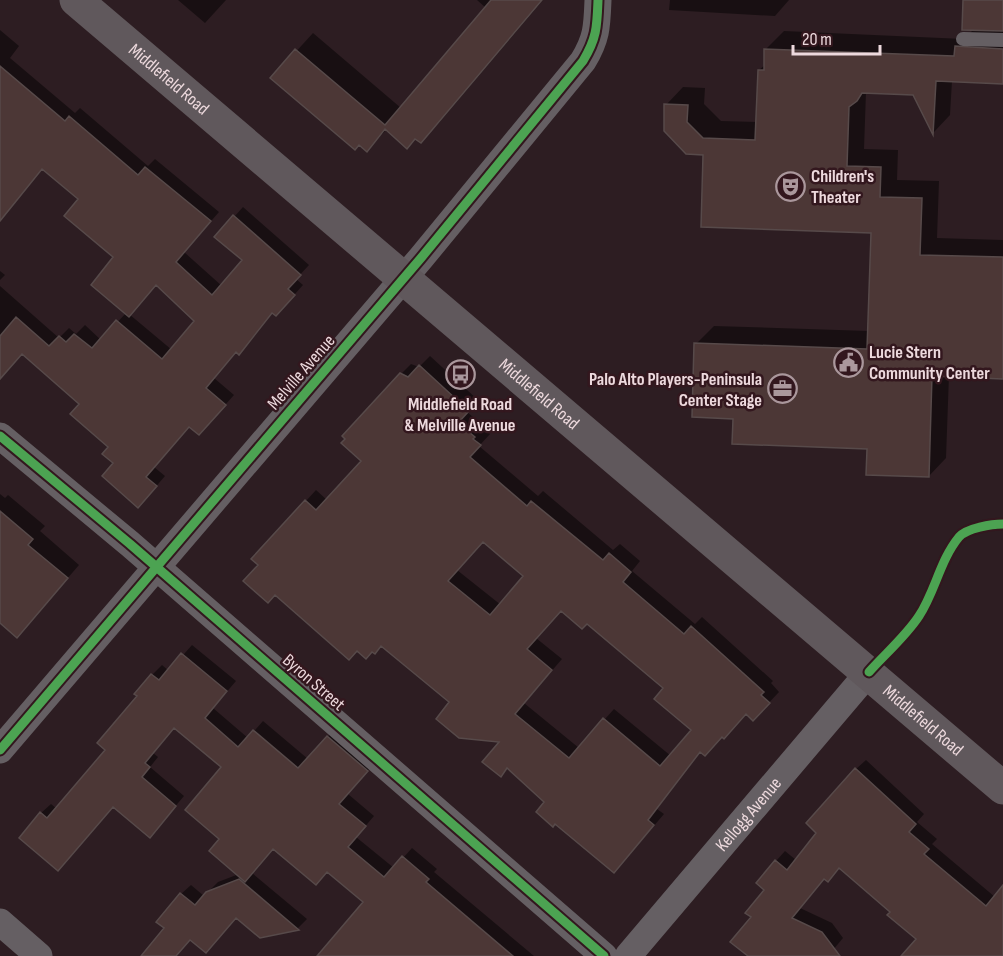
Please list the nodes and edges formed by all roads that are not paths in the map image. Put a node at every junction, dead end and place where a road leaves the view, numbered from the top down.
1 (76, 0) edge
2 (598, 0) edge
3 (963, 39) dead end
4 (1003, 40) edge
5 (403, 278) junction
6 (0, 436) edge
7 (156, 567) junction
8 (869, 672) junction
9 (0, 750) edge
10 (1003, 788) edge
11 (0, 922) edge
12 (39, 956) edge
13 (604, 956) edge
14 (628, 956) edge

1 - 5 main road, Middlefield Road
2 - 5 street, Melville Avenue
3 - 4 lane
5 - 7 street, Melville Avenue
5 - 8 main road, Middlefield Road
6 - 7 street, Byron Street
7 - 9 street, Melville Avenue
7 - 13 street, Byron Street
8 - 10 main road, Middlefield Road
8 - 14 street, Kellogg Avenue
11 - 12 street

